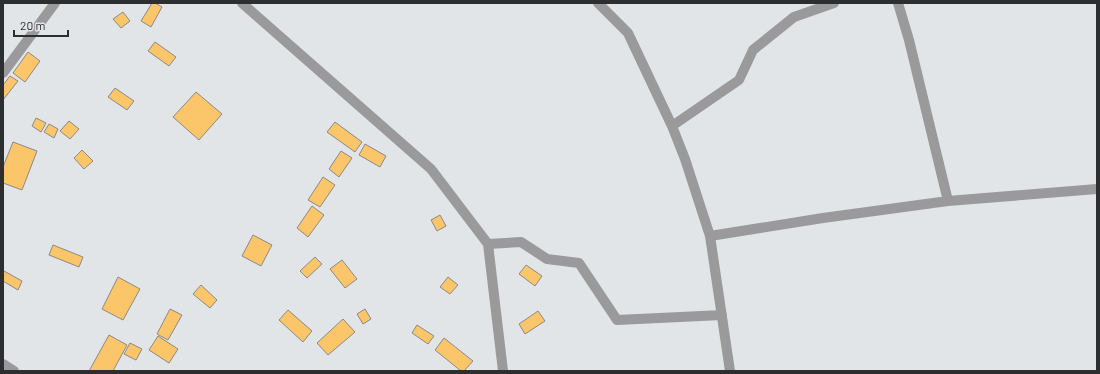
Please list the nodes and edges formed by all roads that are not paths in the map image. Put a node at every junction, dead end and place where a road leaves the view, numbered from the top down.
1 (56, 3) edge
2 (242, 3) edge
3 (598, 3) edge
4 (834, 3) edge
5 (898, 3) edge
6 (3, 73) edge
7 (672, 126) junction
8 (1097, 189) edge
9 (948, 201) junction
10 (710, 236) junction
11 (488, 244) junction
12 (722, 315) junction
13 (3, 364) edge
14 (14, 371) edge
15 (503, 371) edge
16 (730, 371) edge

1 - 6 street
2 - 11 street
3 - 7 street
4 - 7 street
5 - 9 street
7 - 10 street
8 - 9 street
9 - 10 street
10 - 12 street
11 - 12 street
11 - 15 street
12 - 16 street
13 - 14 street

